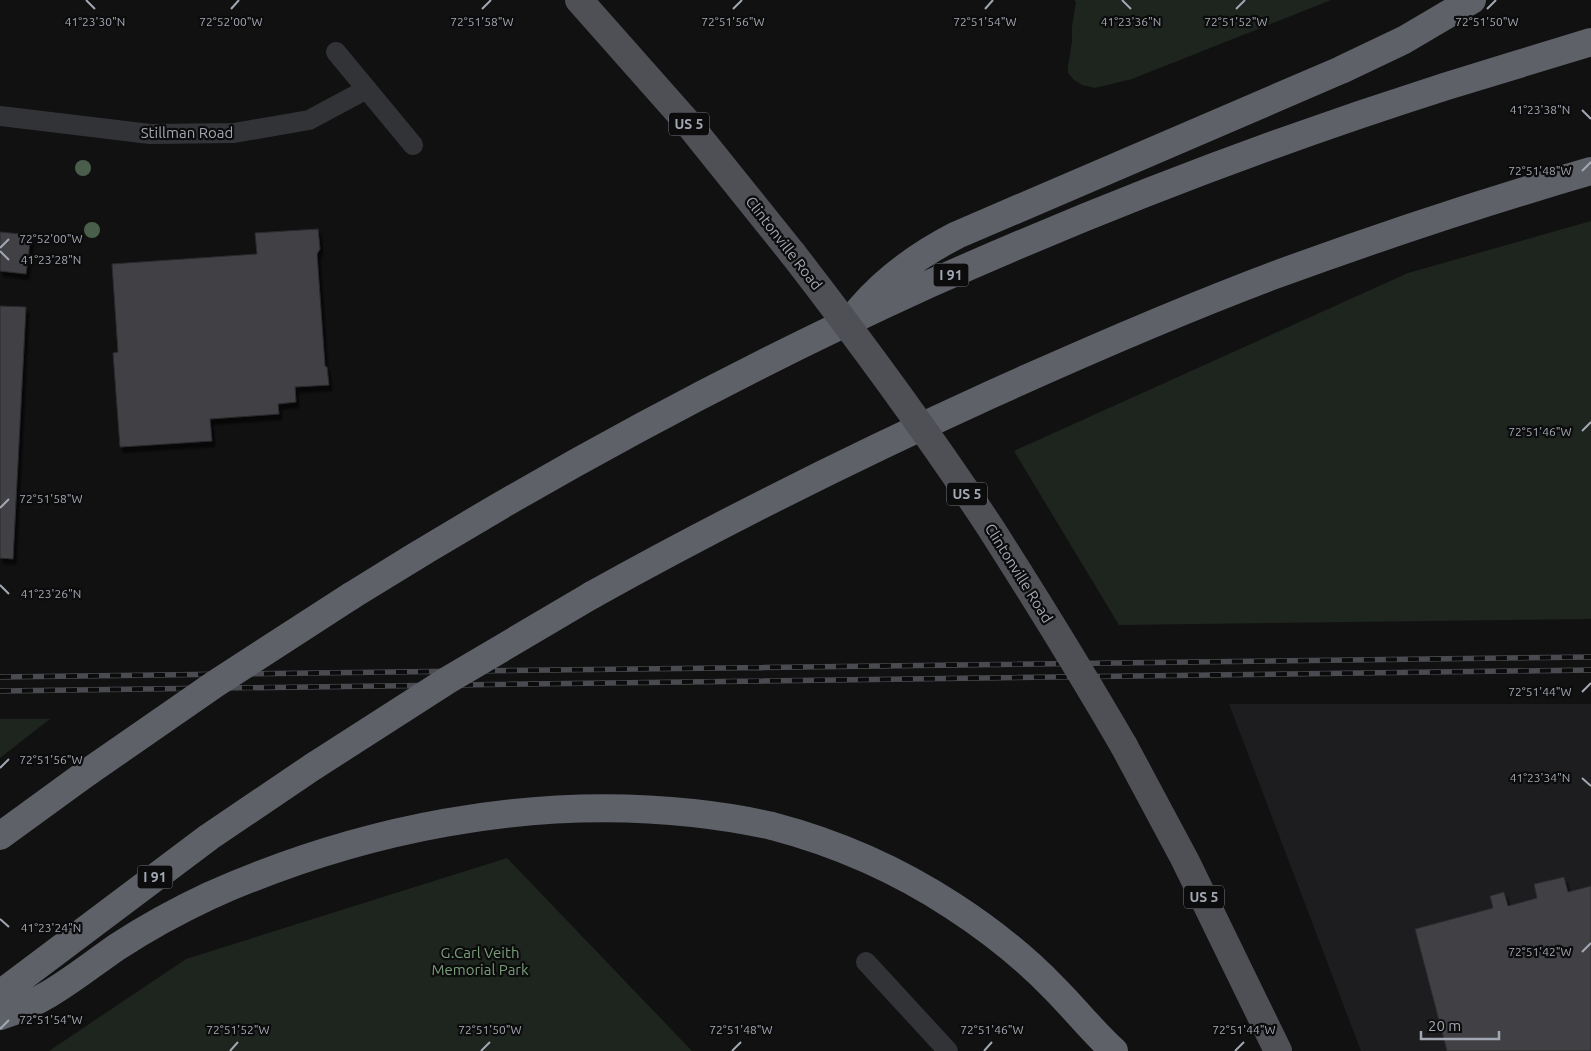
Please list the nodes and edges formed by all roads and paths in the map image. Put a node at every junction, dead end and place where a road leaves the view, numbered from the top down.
1 (579, 0) edge
2 (1472, 0) edge
3 (1591, 42) edge
4 (336, 52) dead end
5 (367, 89) junction
6 (0, 116) edge
7 (413, 145) dead end
8 (1591, 171) edge
9 (849, 322) junction
10 (0, 836) edge
11 (866, 962) dead end
12 (0, 994) edge
13 (0, 1016) edge
14 (948, 1051) edge
15 (1114, 1051) edge
16 (1278, 1051) edge

1 - 16 main road, Clintonville Road / US 5, bridge
2 - 9 highway
3 - 9 highway, I 91
4 - 5 street
5 - 6 street, Stillman Road
5 - 7 street
8 - 12 highway, I 91, bridge
9 - 10 highway, I 91, bridge
11 - 14 street
13 - 15 highway

